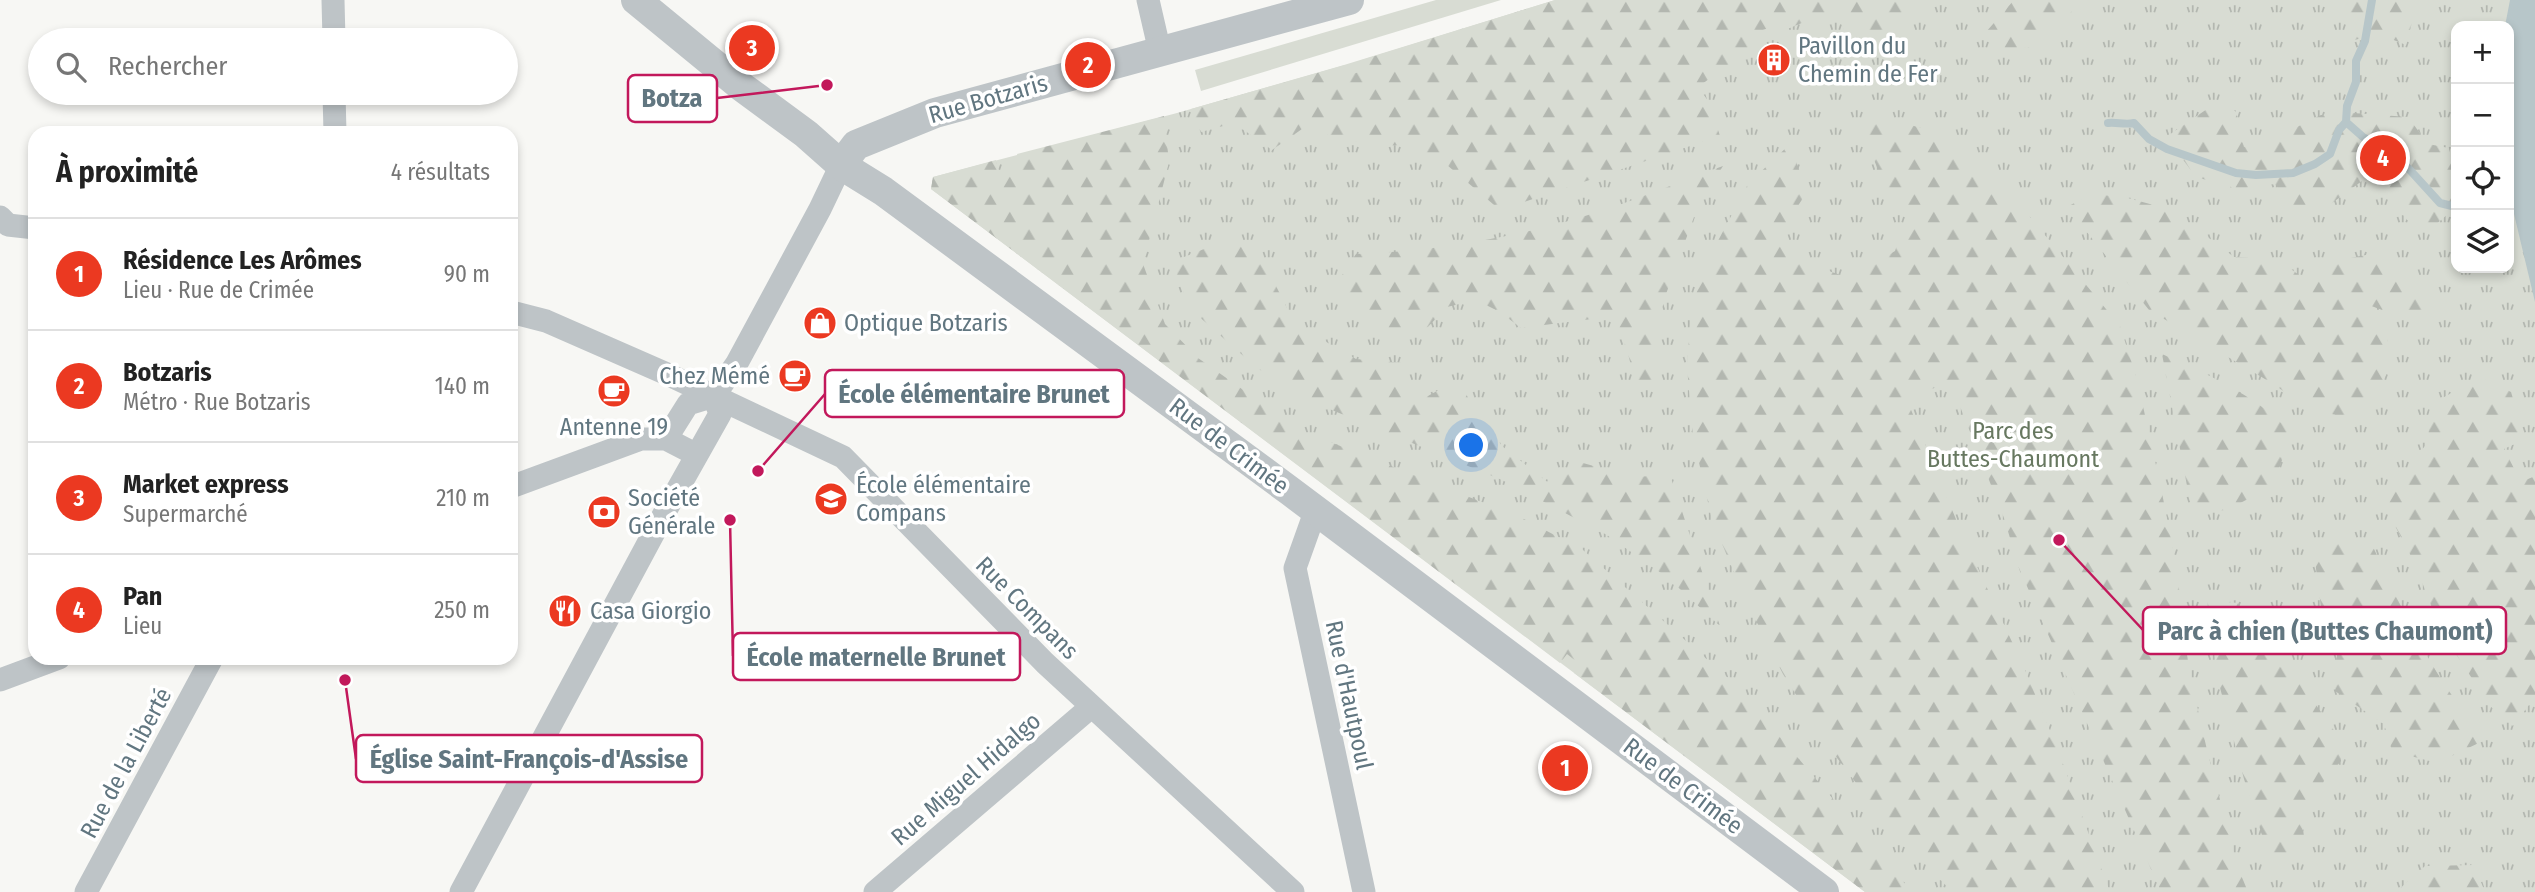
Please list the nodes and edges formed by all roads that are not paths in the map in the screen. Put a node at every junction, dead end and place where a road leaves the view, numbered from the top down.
1 (332, 0) edge
2 (636, 0) edge
3 (1148, 0) edge
4 (1349, 0) edge
5 (333, 28) edge
6 (1160, 52) junction
7 (334, 105) edge
8 (335, 126) edge
9 (841, 165) junction
10 (3, 224) edge
11 (28, 227) edge
12 (518, 314) edge
13 (714, 396) junction
14 (666, 439) junction
15 (697, 455) junction
16 (518, 484) edge
17 (1315, 512) junction
18 (40, 665) edge
19 (208, 665) edge
20 (0, 680) edge
21 (1091, 707) junction
22 (86, 892) edge
23 (461, 892) edge
24 (876, 892) edge
25 (1293, 892) edge
26 (1364, 892) edge
27 (1824, 892) edge

1 - 5 street
2 - 9 street, Rue de Crimée
3 - 6 street
4 - 6 street, Rue Botzaris
6 - 9 street, Rue Botzaris
7 - 8 street
9 - 13 street
9 - 17 street, Rue de Crimée
10 - 11 street
12 - 13 street, Rue Compans
13 - 14 street
13 - 15 street
13 - 21 street, Rue Compans
14 - 15 street
14 - 16 street
15 - 23 street
17 - 26 street, Rue d'Hautpoul
17 - 27 street, Rue de Crimée
18 - 20 street
19 - 22 street, Rue de la Liberté
21 - 24 street, Rue Miguel Hidalgo
21 - 25 street, Rue Compans

